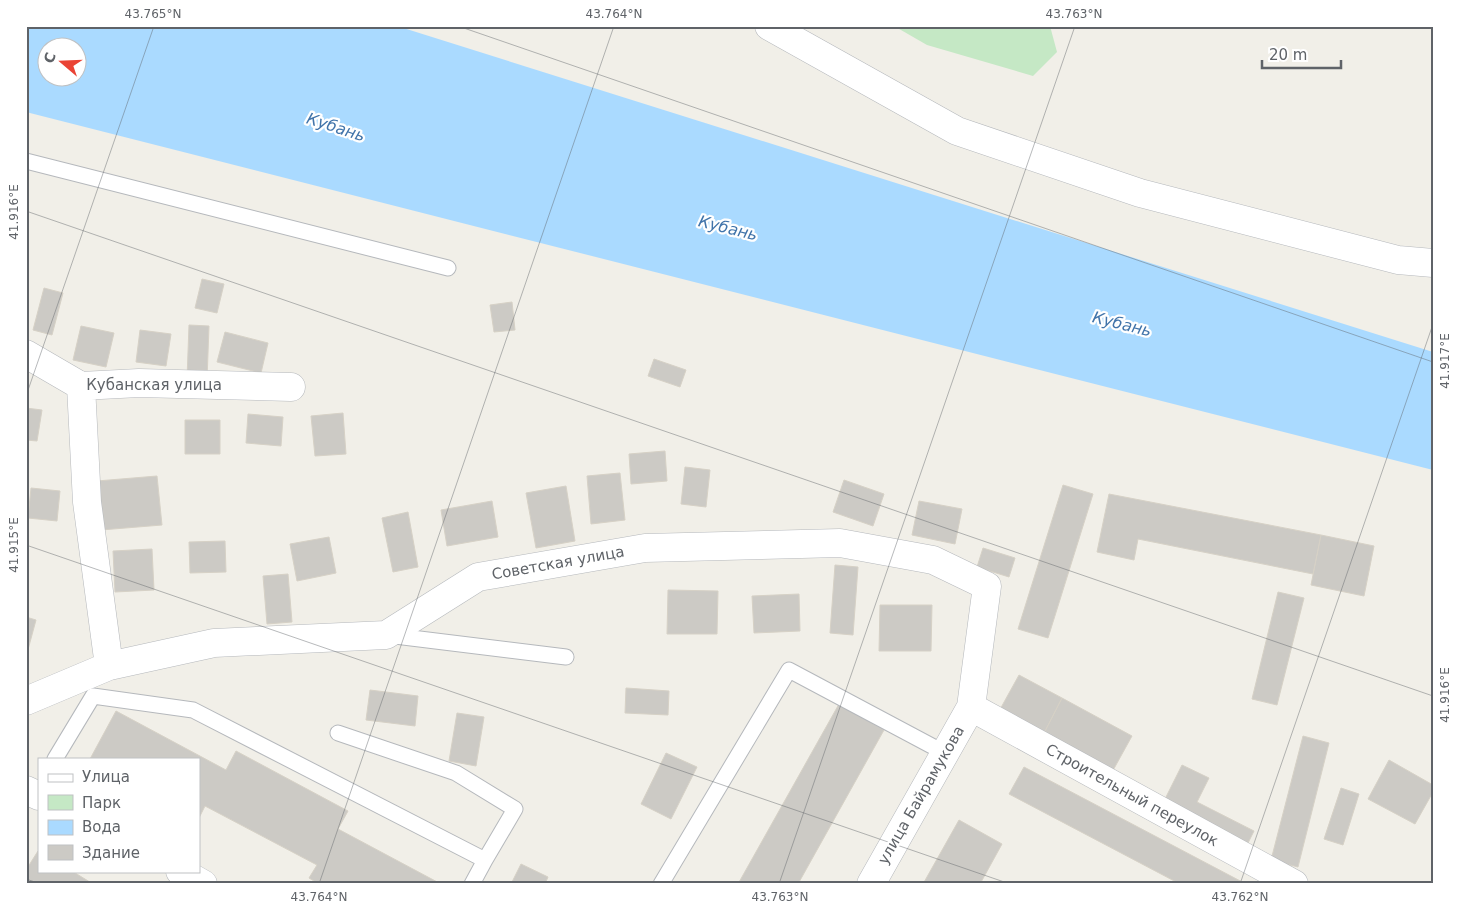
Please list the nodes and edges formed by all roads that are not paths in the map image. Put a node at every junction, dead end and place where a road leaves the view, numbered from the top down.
1 (769, 26) edge
2 (26, 161) edge
3 (1433, 263) edge
4 (448, 268) dead end
5 (26, 354) edge
6 (81, 386) junction
7 (290, 387) dead end
8 (386, 635) junction
9 (566, 657) dead end
10 (108, 666) junction
11 (26, 701) edge
12 (971, 707) junction
13 (338, 732) dead end
14 (945, 753) junction
15 (56, 758) edge
16 (485, 860) junction
17 (182, 872) edge
18 (203, 884) edge
19 (472, 884) edge
20 (661, 884) edge
21 (871, 884) edge
22 (1294, 884) edge

1 - 3 street
2 - 4 lane
5 - 6 street, Кубанская улица
6 - 7 street, Кубанская улица
6 - 10 street
8 - 9 lane
8 - 10 street
8 - 12 street, Советская улица
10 - 11 street
12 - 14 street, улица Байрамукова
12 - 22 street, Строительный переулок
13 - 16 lane
14 - 20 lane
14 - 21 street, улица Байрамукова
15 - 16 lane
16 - 19 lane
17 - 18 street

